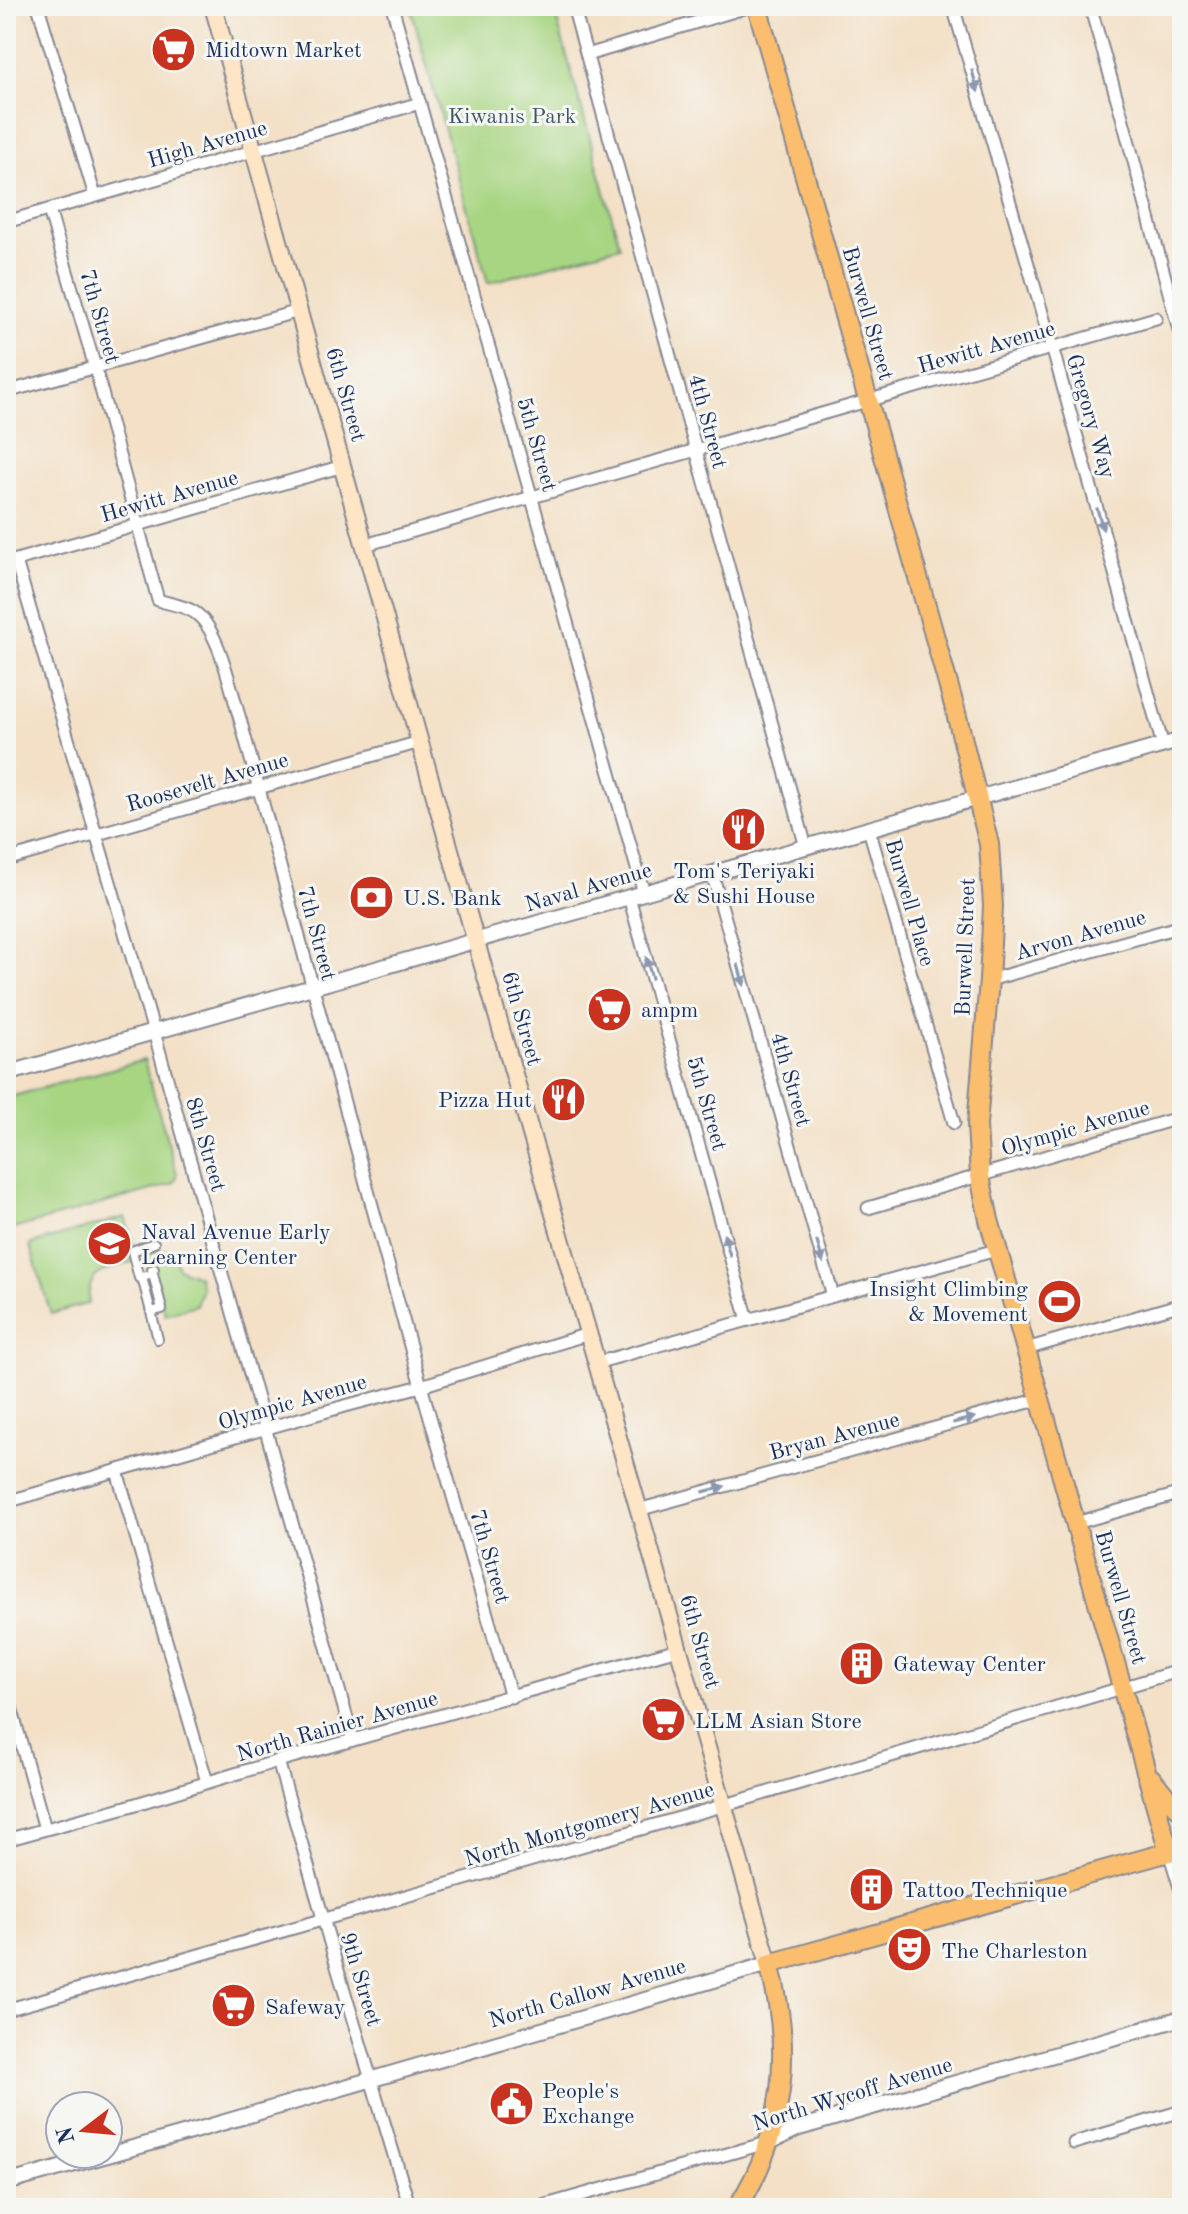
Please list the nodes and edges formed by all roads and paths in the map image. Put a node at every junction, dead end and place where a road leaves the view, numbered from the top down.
1 (38, 6) edge
2 (213, 6) edge
3 (392, 6) edge
4 (573, 6) edge
5 (754, 6) edge
6 (953, 6) edge
7 (1090, 6) edge
8 (587, 55) junction
9 (420, 103) junction
10 (254, 151) junction
11 (95, 196) junction
12 (49, 210) junction
13 (6, 222) edge
14 (299, 311) junction
15 (1156, 318) dead end
16 (1182, 341) edge
17 (1052, 347) junction
18 (95, 367) junction
19 (6, 392) edge
20 (869, 400) junction
21 (696, 450) junction
22 (343, 466) junction
23 (532, 497) junction
24 (137, 525) junction
25 (365, 545) junction
26 (11, 562) edge
27 (1182, 740) edge
28 (420, 742) junction
29 (1163, 746) junction
30 (259, 787) junction
31 (978, 798) junction
32 (869, 829) junction
33 (96, 834) junction
34 (806, 847) junction
35 (6, 860) edge
36 (712, 873) junction
37 (644, 893) junction
38 (629, 897) junction
39 (1182, 926) edge
40 (476, 940) junction
41 (989, 980) junction
42 (311, 987) junction
43 (154, 1032) junction
44 (6, 1074) edge
45 (1182, 1117) edge
46 (954, 1123) dead end
47 (980, 1176) junction
48 (868, 1208) dead end
49 (154, 1243) dead end
50 (996, 1250) junction
51 (142, 1277) junction
52 (833, 1296) junction
53 (1182, 1304) edge
54 (151, 1312) junction
55 (748, 1320) junction
56 (588, 1334) junction
57 (158, 1339) dead end
58 (1026, 1349) junction
59 (596, 1363) junction
60 (421, 1386) junction
61 (1040, 1399) junction
62 (266, 1428) junction
63 (117, 1471) junction
64 (1182, 1493) edge
65 (6, 1502) edge
66 (638, 1510) junction
67 (1076, 1523) junction
68 (678, 1649) junction
69 (1182, 1670) edge
70 (1122, 1686) junction
71 (6, 1689) edge
72 (511, 1697) junction
73 (353, 1740) junction
74 (278, 1761) junction
75 (1146, 1773) junction
76 (207, 1782) junction
77 (723, 1805) junction
78 (1182, 1811) edge
79 (45, 1829) junction
80 (6, 1840) edge
81 (1176, 1850) edge
82 (1182, 1894) edge
83 (323, 1921) junction
84 (769, 1964) junction
85 (6, 2010) edge
86 (1182, 2018) edge
87 (371, 2080) junction
88 (1182, 2111) edge
89 (770, 2142) junction
90 (1074, 2143) dead end
91 (6, 2183) edge
92 (1182, 2199) edge
93 (410, 2208) edge
94 (535, 2208) edge
95 (737, 2208) edge
96 (1153, 2208) edge

1 - 11 street
2 - 10 main road, 6th Street
3 - 9 street, 5th Street
4 - 8 street, 4th Street
5 - 8 street
5 - 20 main road, Burwell Street
6 -> 17 street, Gregory Way
7 - 16 street
8 - 21 street, 4th Street
9 - 10 street, High Avenue
9 - 23 street, 5th Street
10 - 11 street, High Avenue
10 - 14 main road, 6th Street
11 - 12 street, High Avenue
12 - 13 street, High Avenue
12 - 18 street, 7th Street
14 - 18 street
14 - 22 main road, 6th Street
15 - 17 street, Hewitt Avenue
17 - 20 street, Hewitt Avenue
17 -> 29 street, Gregory Way
18 - 19 street
18 - 24 street, 7th Street
20 - 21 street, Hewitt Avenue
20 - 31 main road, Burwell Street
21 - 23 street, Hewitt Avenue
21 - 34 street, 4th Street
22 - 24 street, Hewitt Avenue
22 - 25 main road, 6th Street
23 - 25 street, Hewitt Avenue
23 - 37 street, 5th Street
24 - 26 street, Hewitt Avenue
24 - 30 street, 7th Street
25 - 28 main road, 6th Street
26 - 33 street, 8th Street
27 - 29 street, Naval Avenue
28 - 30 street, Roosevelt Avenue
28 - 40 main road, 6th Street
29 - 31 street, Naval Avenue
30 - 33 street, Roosevelt Avenue
30 - 42 street, 7th Street
31 - 32 street, Naval Avenue
31 - 41 main road, Burwell Street
32 - 34 street, Naval Avenue
32 - 46 street, Burwell Place
33 - 35 street, Roosevelt Avenue
33 - 43 street, 8th Street
34 - 36 street, Naval Avenue
36 - 37 street, Naval Avenue
36 -> 52 street, 4th Street
37 - 38 street, Naval Avenue
38 - 40 street, Naval Avenue
55 -> 38 street, 5th Street
39 - 41 street, Arvon Avenue
40 - 42 street, Naval Avenue
40 - 56 main road, 6th Street
41 - 47 main road, Burwell Street
42 - 43 street, Naval Avenue
42 - 60 street, 7th Street
43 - 44 street, Naval Avenue
43 - 62 street, 8th Street
45 - 47 street, Olympic Avenue
47 - 48 street, Olympic Avenue
47 - 50 main road, Burwell Street
49 - 51 street
50 - 52 street
50 - 58 main road, Burwell Street
51 - 54 street
51 - 54 street
52 - 55 street
53 - 58 street
54 - 57 street
55 - 59 street
56 - 59 main road, 6th Street
56 - 60 street, Olympic Avenue
58 - 61 main road, Burwell Street
59 - 66 main road, 6th Street
60 - 62 street, Olympic Avenue
60 - 72 street, 7th Street
66 -> 61 street, Bryan Avenue
61 - 67 main road, Burwell Street
62 - 63 street, Olympic Avenue
62 - 73 street, 8th Street
63 - 65 street, Olympic Avenue
63 - 76 street
64 - 67 street
66 - 68 main road, 6th Street
67 - 70 main road, Burwell Street
68 - 72 street, North Rainier Avenue
68 - 77 main road, 6th Street
69 - 70 street, North Montgomery Avenue
70 - 75 main road, Burwell Street
70 - 77 street, North Montgomery Avenue
71 - 79 street
72 - 73 street, North Rainier Avenue
73 - 74 street, North Rainier Avenue
74 - 76 street, North Rainier Avenue
74 - 83 street, 9th Street
75 - 78 main road
75 - 81 main road, Burwell Street
76 - 79 street, North Rainier Avenue
77 - 83 street, North Montgomery Avenue
77 - 84 main road, 6th Street
79 - 80 street, North Rainier Avenue
81 - 82 street, Burwell Street
81 - 84 main road, North Callow Avenue
83 - 85 street, North Montgomery Avenue
83 - 87 street, 9th Street
84 - 87 street, North Callow Avenue
84 - 89 main road, 6th Street
86 - 89 street, North Wycoff Avenue
87 - 91 street, North Callow Avenue
87 - 93 street, 9th Street
88 - 90 street
89 - 94 street, North Wycoff Avenue
89 - 95 main road, 6th Street
92 - 96 street

